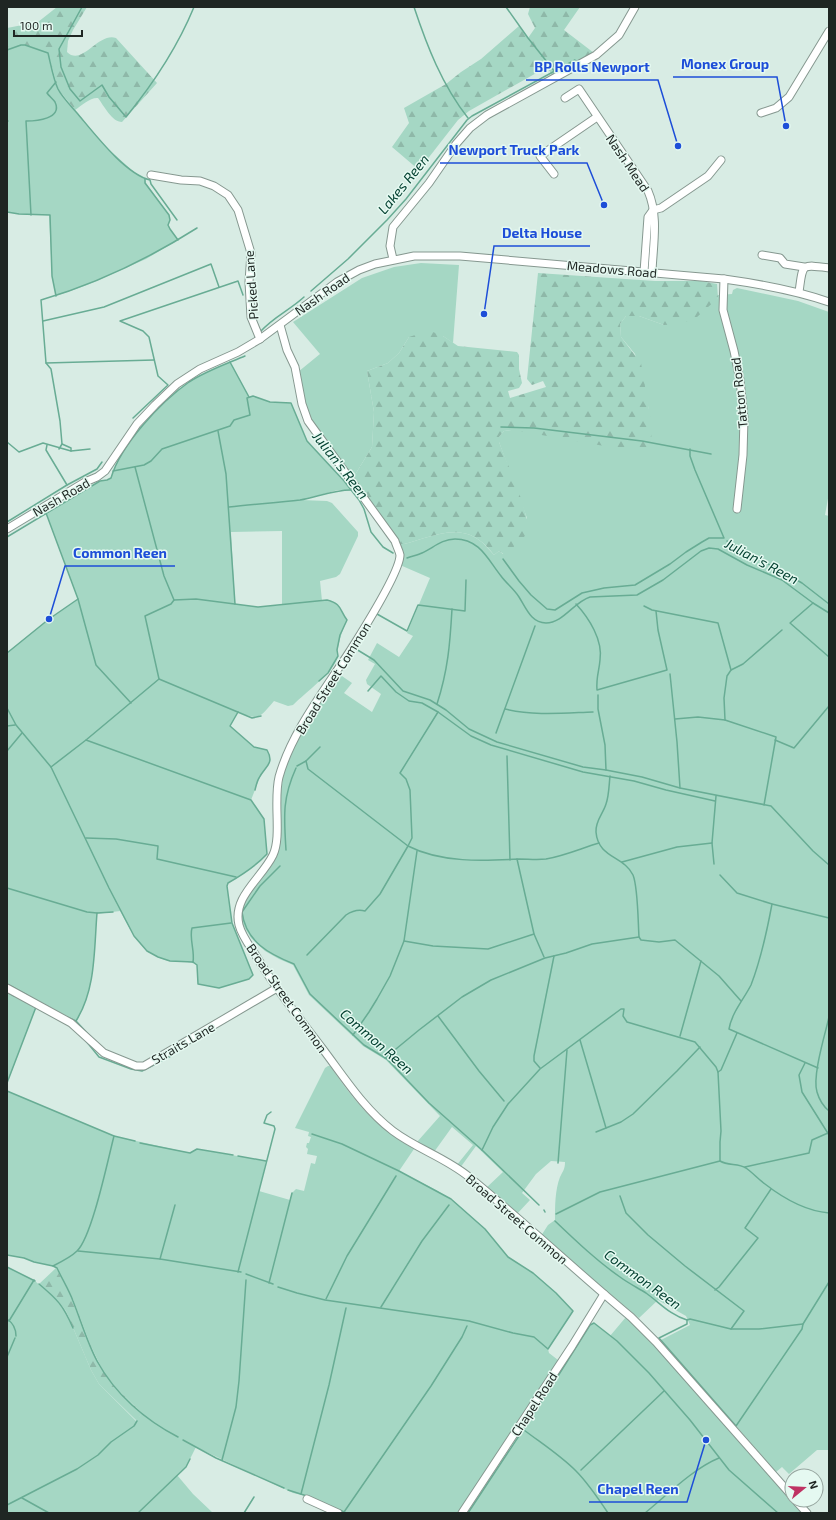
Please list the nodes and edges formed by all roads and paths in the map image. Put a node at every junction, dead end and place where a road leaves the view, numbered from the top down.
1 (635, 7) edge
2 (829, 32) edge
3 (564, 98) dead end
4 (761, 113) dead end
5 (598, 117) junction
6 (721, 160) dead end
7 (554, 174) dead end
8 (151, 175) dead end
9 (653, 210) junction
10 (762, 255) dead end
11 (393, 260) junction
12 (804, 267) junction
13 (829, 268) edge
14 (644, 272) junction
15 (652, 272) junction
16 (724, 279) junction
17 (798, 292) junction
18 (829, 302) edge
19 (280, 326) junction
20 (260, 339) junction
21 (737, 509) dead end
22 (7, 529) edge
23 (7, 988) edge
24 (277, 988) junction
25 (604, 1294) junction
26 (784, 1487) edge
27 (306, 1499) dead end
28 (338, 1513) edge
29 (462, 1513) edge

1 - 11 street
2 - 4 street
3 - 5 street, Nash Mead
5 - 7 street
5 - 9 street, Nash Mead
6 - 9 street
8 - 20 street, Picked Lane
9 - 14 street
9 - 15 street, Nash Mead
10 - 12 street
11 - 14 street, Meadows Road
11 - 19 street, Nash Road
12 - 13 street
12 - 17 street
14 - 15 street, Meadows Road
15 - 16 street, Meadows Road
16 - 17 street, Meadows Road
16 - 21 street, Tatton Road
17 - 18 street, Meadows Road
19 - 20 street, Nash Road
19 - 24 street, Broad Street Common
20 - 22 street, Nash Road
23 - 24 street, Straits Lane
24 - 25 street, Broad Street Common
25 - 26 street, Broad Street Common
25 - 29 street, Chapel Road
27 - 28 street

